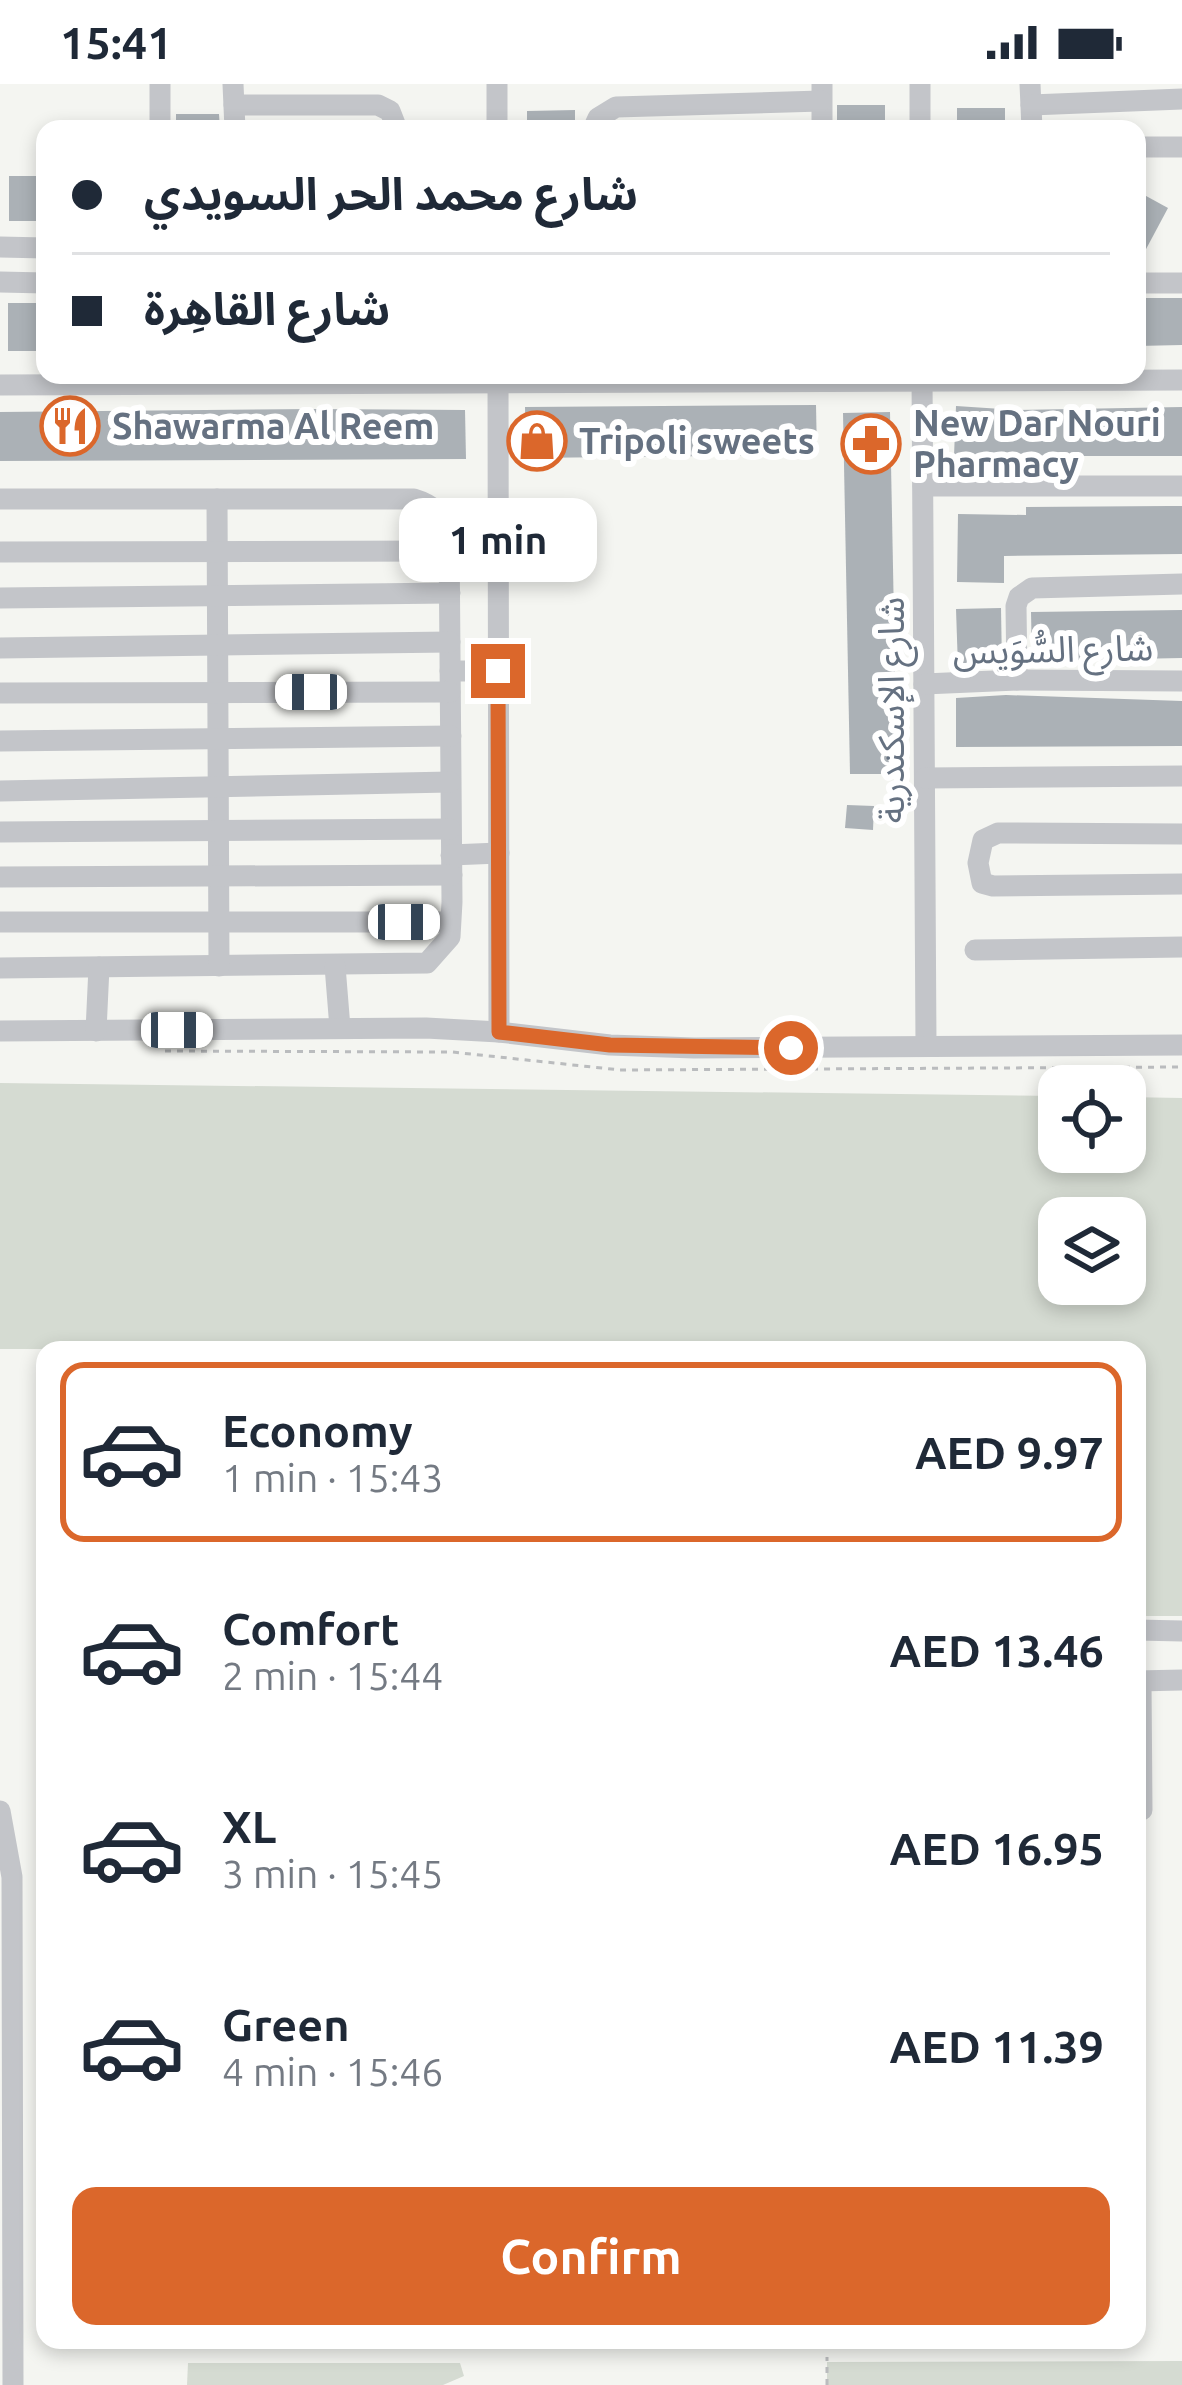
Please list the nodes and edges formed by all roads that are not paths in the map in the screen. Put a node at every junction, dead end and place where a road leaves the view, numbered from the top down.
1 (160, 84) edge
2 (497, 84) edge
3 (920, 84) edge
4 (822, 92) edge
5 (233, 94) edge
6 (1031, 94) edge
7 (1182, 99) edge
8 (160, 120) edge
9 (394, 120) edge
10 (497, 120) edge
11 (597, 120) edge
12 (920, 120) edge
13 (1146, 147) edge
14 (1182, 147) edge
15 (0, 247) edge
16 (36, 248) edge
17 (0, 282) edge
18 (36, 283) edge
19 (1146, 283) edge
20 (1182, 283) edge
21 (1146, 380) edge
22 (1182, 380) edge
23 (36, 384) edge
24 (498, 384) edge
25 (922, 384) edge
26 (0, 385) edge
27 (1182, 486) edge
28 (923, 487) junction
29 (0, 499) edge
30 (218, 499) junction
31 (218, 551) junction
32 (449, 551) junction
33 (0, 552) edge
34 (1182, 584) edge
35 (450, 593) junction
36 (218, 594) junction
37 (0, 598) edge
38 (450, 642) junction
39 (218, 645) junction
40 (0, 648) edge
41 (498, 671) junction
42 (1017, 680) junction
43 (1182, 681) edge
44 (450, 682) junction
45 (924, 684) junction
46 (218, 691) junction
47 (0, 693) edge
48 (451, 736) junction
49 (218, 737) junction
50 (0, 741) edge
51 (1182, 776) edge
52 (925, 778) junction
53 (450, 782) junction
54 (218, 787) junction
55 (0, 791) edge
56 (450, 829) junction
57 (219, 830) junction
58 (0, 832) edge
59 (1182, 834) edge
60 (499, 853) junction
61 (452, 865) junction
62 (0, 877) edge
63 (219, 878) junction
64 (1182, 884) edge
65 (218, 921) junction
66 (0, 922) edge
67 (450, 922) junction
68 (1182, 947) edge
69 (975, 950) dead end
70 (219, 966) junction
71 (335, 966) junction
72 (0, 968) edge
73 (99, 968) junction
74 (340, 1028) junction
75 (0, 1031) edge
76 (96, 1031) junction
77 (499, 1032) junction
78 (926, 1045) junction
79 (1182, 1045) edge
80 (1146, 1630) edge
81 (1182, 1631) edge
82 (1182, 1680) edge
83 (1146, 1681) edge
84 (0, 1811) edge
85 (7, 2281) edge
86 (14, 2384) edge

1 - 8 street
2 - 10 street
3 - 12 street
4 - 11 street
5 - 9 street
6 - 7 street
13 - 14 street
15 - 16 street
17 - 18 street
19 - 20 street
21 - 22 street
23 - 26 street
24 - 41 street
25 - 28 street, شارع الإسكندرية
27 - 28 street
28 - 45 street, شارع الإسكندرية
29 - 30 street
30 - 31 street
30 - 32 street
31 - 32 street
31 - 33 street
31 - 36 street
32 - 35 street
34 - 42 street
35 - 36 street
35 - 38 street
36 - 37 street
36 - 39 street
38 - 39 street
38 - 44 street
39 - 40 street
39 - 46 street
41 - 44 street
41 - 60 street
42 - 43 street, شارع السُّوَيس
42 - 45 street, شارع السُّوَيس
44 - 46 street
44 - 48 street
45 - 52 street, شارع الإسكندرية
46 - 47 street
46 - 49 street
48 - 49 street
48 - 53 street
49 - 50 street
49 - 54 street
51 - 52 street
52 - 78 street, شارع الإسكندرية
53 - 54 street
53 - 56 street
54 - 55 street
54 - 57 street
56 - 57 street
56 - 61 street
57 - 58 street
57 - 63 street
59 - 64 street
60 - 61 street
60 - 77 street
61 - 63 street
61 - 67 street
62 - 63 street
63 - 65 street
65 - 66 street
65 - 67 street
65 - 70 street
67 - 71 street
68 - 69 street
70 - 71 street
70 - 73 street
71 - 74 street
72 - 73 street
73 - 76 street
74 - 76 street
74 - 77 street
75 - 76 street
77 - 78 street
78 - 79 street
80 - 81 street
82 - 83 street
84 - 85 street
85 - 86 street

